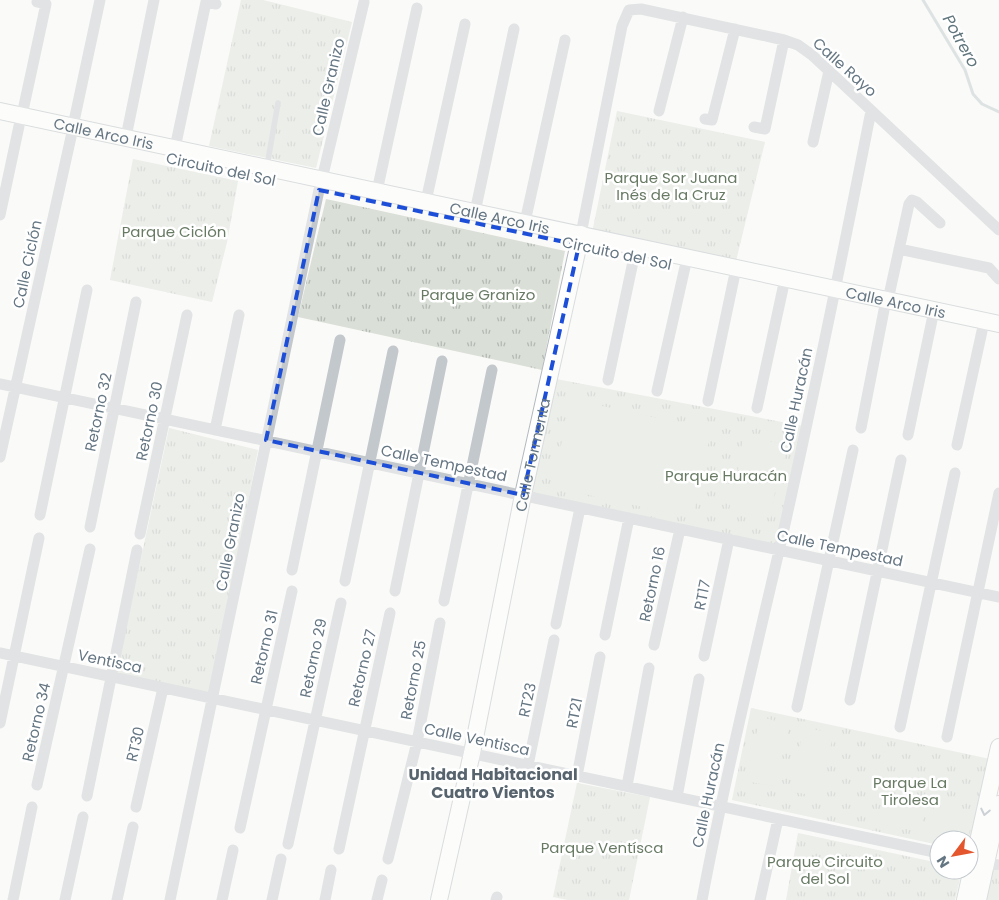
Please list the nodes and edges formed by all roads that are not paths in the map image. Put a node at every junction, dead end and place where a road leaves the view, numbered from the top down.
1 (100, 0) edge
2 (154, 0) edge
3 (37, 2) dead end
4 (364, 2) dead end
5 (216, 4) dead end
6 (417, 8) dead end
7 (629, 10) joint
8 (683, 17) junction
9 (465, 24) dead end
10 (514, 29) dead end
11 (735, 30) junction
12 (565, 40) dead end
13 (784, 40) junction
14 (829, 71) junction
15 (278, 104) dead end
16 (871, 110) junction
17 (0, 111) edge
18 (659, 111) dead end
19 (705, 119) dead end
20 (21, 121) junction
21 (0, 122) edge
22 (754, 127) dead end
23 (72, 132) junction
24 (126, 137) junction
25 (813, 142) dead end
26 (175, 148) junction
27 (233, 166) junction
28 (267, 168) junction
29 (321, 185) junction
30 (376, 191) junction
31 (426, 201) junction
32 (475, 212) junction
33 (0, 215) edge
34 (525, 222) junction
35 (940, 223) dead end
36 (999, 230) edge
37 (580, 240) junction
38 (899, 249) junction
39 (634, 257) junction
40 (684, 267) junction
41 (734, 278) junction
42 (999, 279) edge
43 (783, 288) junction
44 (87, 290) dead end
45 (835, 294) junction
46 (136, 302) dead end
47 (886, 305) junction
48 (187, 314) dead end
49 (239, 315) dead end
50 (932, 320) junction
51 (999, 324) edge
52 (982, 331) junction
53 (999, 334) edge
54 (340, 340) dead end
55 (393, 351) dead end
56 (442, 361) dead end
57 (492, 370) dead end
58 (608, 380) dead end
59 (0, 384) edge
60 (15, 387) junction
61 (657, 391) dead end
62 (64, 397) junction
63 (708, 401) dead end
64 (114, 408) junction
65 (757, 408) dead end
66 (164, 419) junction
67 (860, 428) dead end
68 (215, 430) junction
69 (908, 435) dead end
70 (266, 440) junction
71 (957, 445) dead end
72 (853, 450) dead end
73 (316, 452) junction
74 (0, 457) edge
75 (901, 460) dead end
76 (371, 463) junction
77 (419, 473) junction
78 (955, 473) dead end
79 (470, 484) junction
80 (999, 493) edge
81 (523, 495) junction
82 (580, 508) junction
83 (40, 515) dead end
84 (629, 518) junction
85 (90, 527) dead end
86 (680, 529) junction
87 (140, 534) dead end
88 (39, 538) dead end
89 (730, 539) junction
90 (90, 549) dead end
91 (137, 550) dead end
92 (779, 550) junction
93 (829, 561) junction
94 (292, 570) dead end
95 (877, 570) junction
96 (345, 581) dead end
97 (931, 582) junction
98 (292, 591) dead end
99 (394, 591) dead end
100 (978, 592) junction
101 (999, 597) edge
102 (444, 601) dead end
103 (341, 602) dead end
104 (390, 613) dead end
105 (440, 623) dead end
106 (556, 624) dead end
107 (605, 635) dead end
108 (554, 640) dead end
109 (654, 645) dead end
110 (0, 653) edge
111 (15, 656) junction
112 (704, 656) dead end
113 (600, 657) dead end
114 (64, 667) junction
115 (650, 668) dead end
116 (112, 677) junction
117 (699, 679) dead end
118 (163, 688) junction
119 (214, 699) junction
120 (850, 700) dead end
121 (797, 706) dead end
122 (265, 710) junction
123 (315, 720) junction
124 (0, 723) edge
125 (900, 727) dead end
126 (364, 730) junction
127 (947, 737) dead end
128 (417, 742) junction
129 (999, 747) edge
130 (472, 753) junction
131 (528, 766) junction
132 (577, 776) junction
133 (37, 784) dead end
134 (627, 786) junction
135 (87, 796) dead end
136 (677, 797) junction
137 (999, 804) edge
138 (720, 806) junction
139 (32, 807) dead end
140 (136, 807) dead end
141 (83, 817) dead end
142 (778, 818) junction
143 (133, 827) dead end
144 (240, 828) dead end
145 (288, 844) dead end
146 (339, 849) dead end
147 (233, 850) dead end
148 (929, 851) edge
149 (281, 859) dead end
150 (388, 859) dead end
151 (982, 862) edge
152 (332, 870) dead end
153 (382, 880) dead end
154 (13, 900) edge
155 (65, 900) edge
156 (117, 900) edge
157 (170, 900) edge
158 (222, 900) edge
159 (272, 900) edge
160 (325, 900) edge
161 (378, 900) edge
162 (439, 900) edge
163 (702, 900) edge
164 (760, 900) edge
165 (965, 900) edge
166 (978, 900) edge

1 - 23 street, Calle Ciclón
2 - 24 street
3 - 20 street
4 - 29 street, Calle Granizo
5 - 26 street
6 - 30 street
7 - 8 street, Calle Rayo
7 - 37 street, Calle Tormenta
8 - 11 street, Calle Rayo
8 - 18 street
9 - 31 street
10 - 32 street
11 - 13 street, Calle Rayo
11 - 19 street
12 - 34 street
13 - 14 street, Calle Rayo
13 - 22 street
14 - 16 street, Calle Rayo
14 - 25 street
15 - 28 lane
16 - 36 street, Calle Rayo
16 - 45 street, Calle Huracán
17 - 20 street, Calle Arco Iris
20 - 21 street
20 - 23 street, Calle Arco Iris
20 - 33 street
23 - 24 street, Calle Arco Iris
23 - 27 street, Circuito del Sol
23 - 60 street, Calle Ciclón
24 - 26 street, Calle Arco Iris
26 - 27 street, Calle Arco Iris
27 - 28 street, Calle Arco Iris
27 - 29 street, Circuito del Sol
28 - 29 street, Calle Arco Iris
29 - 30 street, Calle Arco Iris
29 - 37 street, Circuito del Sol
29 - 70 street, Calle Granizo
30 - 31 street, Calle Arco Iris
31 - 32 street, Calle Arco Iris
32 - 34 street, Calle Arco Iris
34 - 37 street, Calle Arco Iris
35 - 38 street
37 - 39 street, Circuito del Sol
37 - 45 street, Calle Arco Iris
37 - 81 street, Calle Tormenta
38 - 42 street
38 - 47 street
39 - 40 street, Circuito del Sol
39 - 58 street
40 - 41 street, Circuito del Sol
40 - 61 street
41 - 43 street, Circuito del Sol
41 - 63 street
43 - 45 street, Circuito del Sol
43 - 65 street
44 - 62 street
45 - 47 street, Calle Arco Iris
45 - 92 street, Calle Huracán
46 - 64 street, Retorno 32
47 - 50 street
47 - 51 street, Calle Arco Iris
47 - 67 street
48 - 66 street, Retorno 30
49 - 68 street
50 - 52 street
50 - 69 street
52 - 53 street
52 - 71 street
54 - 73 street
55 - 76 street
56 - 77 street
57 - 79 street
59 - 60 street, Calle Tempestad
60 - 62 street, Calle Tempestad
60 - 74 street, Calle Ciclón
62 - 64 street, Calle Tempestad
62 - 83 street
64 - 66 street, Calle Tempestad
64 - 85 street, Retorno 32
66 - 68 street, Calle Tempestad
66 - 87 street, Retorno 30
68 - 70 street, Calle Tempestad
70 - 73 street, Calle Tempestad
70 - 119 street, Calle Granizo
72 - 93 street
73 - 76 street, Calle Tempestad
73 - 94 street
75 - 95 street
76 - 77 street, Calle Tempestad
76 - 96 street
77 - 79 street, Calle Tempestad
77 - 99 street
78 - 97 street
79 - 81 street, Calle Tempestad
79 - 102 street
80 - 100 street
81 - 82 street, Calle Tempestad
81 - 130 street, Calle Tormenta
82 - 84 street, Calle Tempestad
82 - 106 street
84 - 86 street, Calle Tempestad
84 - 107 street
86 - 89 street, Calle Tempestad
86 - 109 street, Retorno 16
88 - 111 street
89 - 92 street, Calle Tempestad
89 - 112 street, RT17
90 - 114 street, Retorno 34
91 - 116 street
92 - 93 street, Calle Tempestad
92 - 138 street, Calle Huracán
93 - 95 street, Calle Tempestad
93 - 121 street
95 - 97 street, Calle Tempestad
95 - 120 street
97 - 100 street, Calle Tempestad
97 - 125 street
98 - 122 street, Retorno 31
100 - 101 street, Calle Tempestad
100 - 127 street
103 - 123 street, Retorno 29
104 - 126 street, Retorno 27
105 - 128 street, Retorno 25
108 - 131 street, RT23
110 - 111 street, Ventisca
111 - 114 street, Ventisca
111 - 124 street
113 - 132 street, RT21
114 - 116 street, Ventisca
114 - 133 street, Retorno 34
115 - 134 street
116 - 118 street, Ventisca
116 - 135 street
117 - 136 street
118 - 119 street, Ventisca
118 - 140 street, RT30
119 - 122 street, Calle Ventisca
119 - 157 street, Calle Granizo
122 - 123 street, Calle Ventisca
122 - 144 street, Retorno 31
123 - 126 street, Calle Ventisca
123 - 145 street, Retorno 29
126 - 128 street, Calle Ventisca
126 - 146 street, Retorno 27
128 - 130 street, Calle Ventisca
128 - 150 street, Retorno 25
129 -> 151 street
130 - 131 street, Calle Ventisca
130 - 162 street, Calle Tormenta
131 - 132 street, Calle Ventisca
132 - 134 street, Calle Ventisca
134 - 136 street, Calle Ventisca
136 - 138 street, Calle Ventisca
137 - 151 street
138 - 142 street, Calle Ventisca
138 - 163 street, Calle Huracán
139 - 154 street
141 - 155 street
142 - 148 street, Calle Ventisca
142 - 164 street
143 - 156 street
147 - 158 street
149 - 159 street
151 - 165 street
151 - 166 street
152 - 160 street
153 - 161 street

